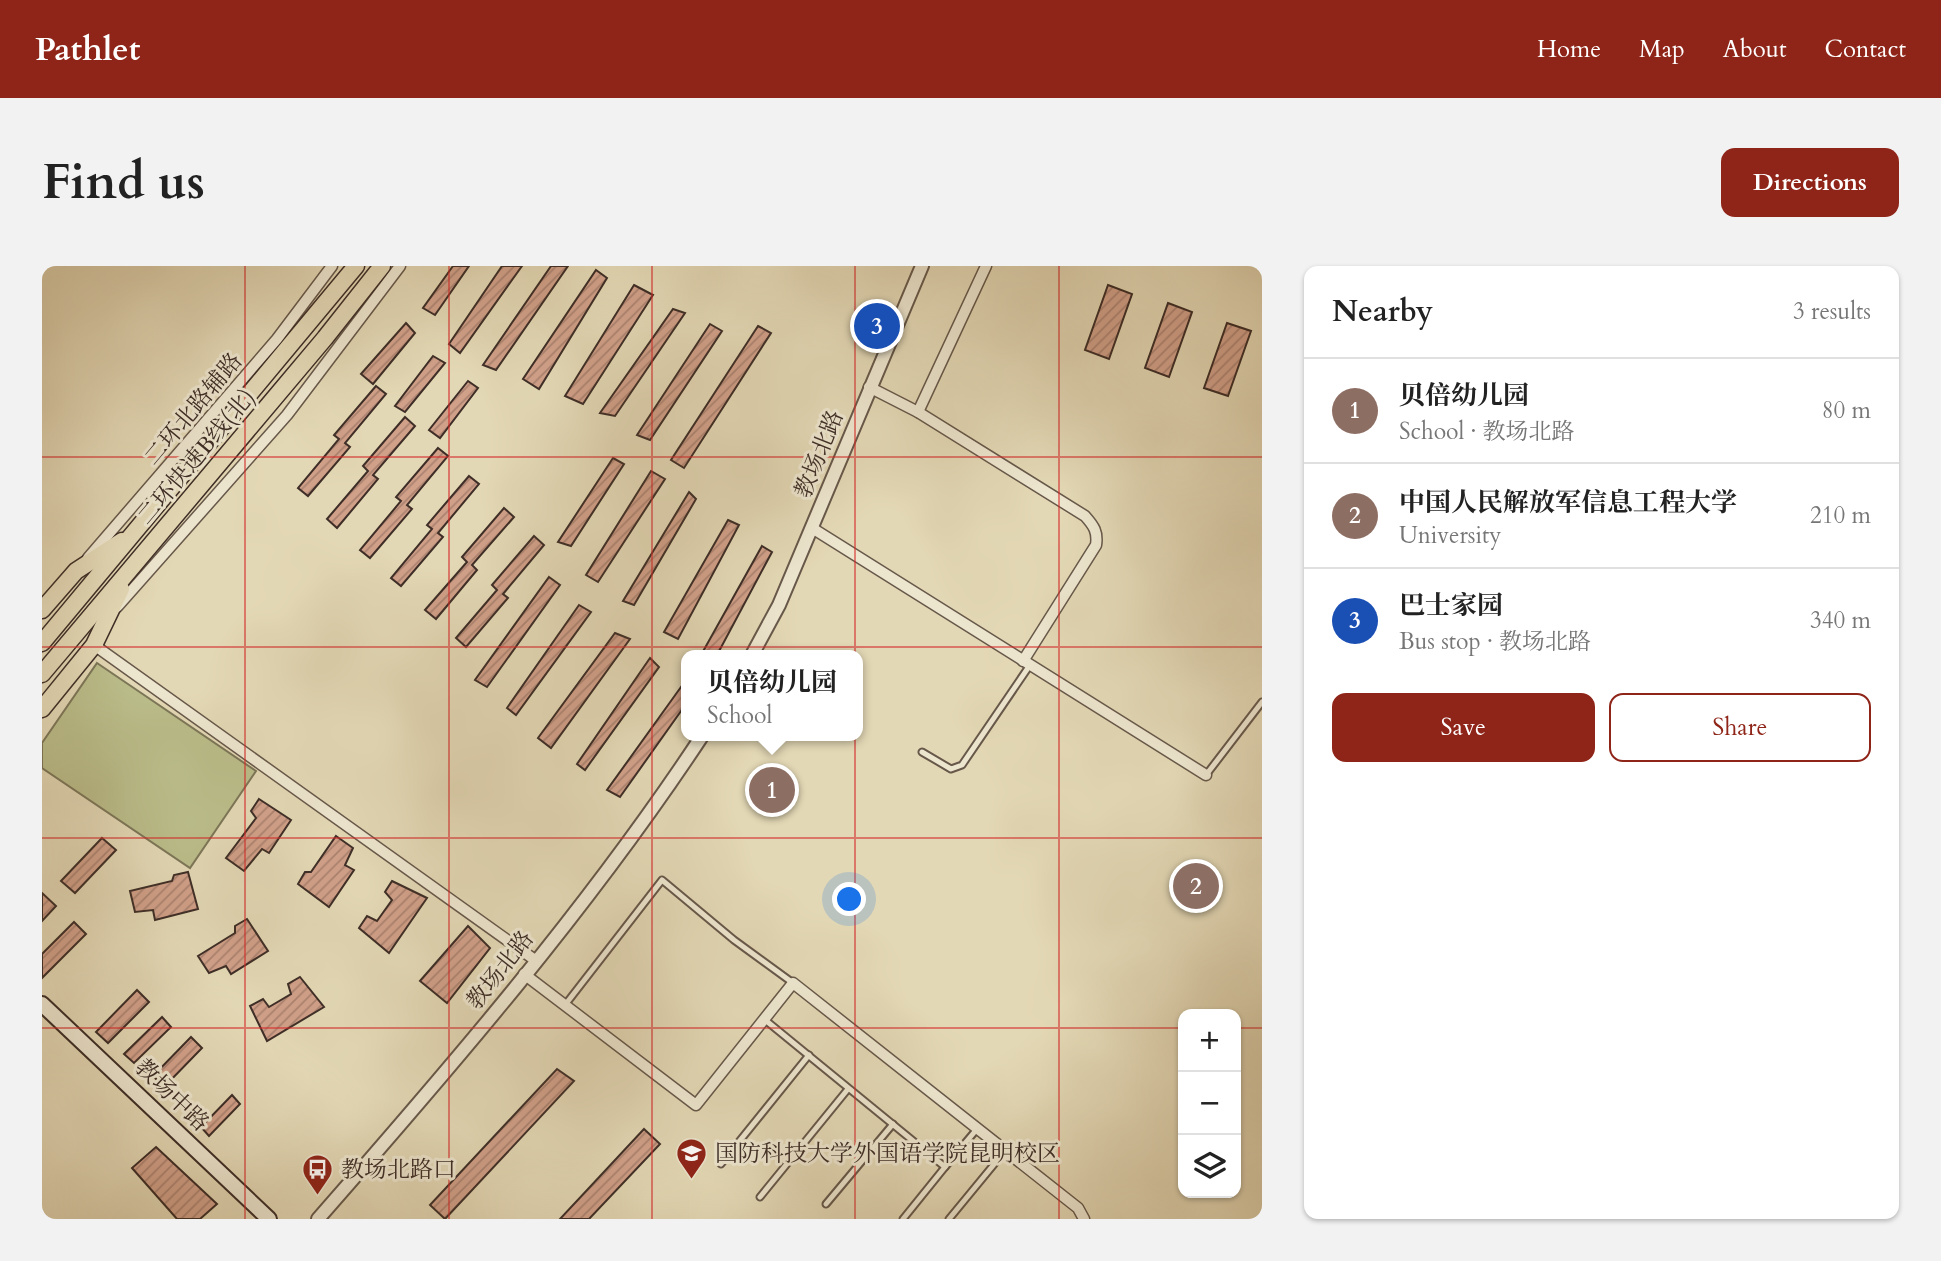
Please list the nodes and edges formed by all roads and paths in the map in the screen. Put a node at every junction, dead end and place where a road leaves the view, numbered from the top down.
1 (332, 266) edge
2 (356, 266) edge
3 (382, 266) edge
4 (400, 266) edge
5 (922, 266) edge
6 (986, 266) edge
7 (869, 387) junction
8 (918, 412) junction
9 (812, 528) junction
10 (138, 530) junction
11 (76, 571) junction
12 (128, 572) junction
13 (42, 610) edge
14 (108, 618) junction
15 (42, 643) edge
16 (94, 645) junction
17 (755, 650) edge
18 (1026, 663) junction
19 (42, 674) edge
20 (1262, 702) edge
21 (42, 709) edge
22 (698, 741) edge
23 (922, 752) dead end
24 (1206, 775) joint
25 (535, 960) junction
26 (524, 974) junction
27 (793, 983) junction
28 (42, 1004) edge
29 (565, 1005) junction
30 (764, 1019) junction
31 (809, 1055) junction
32 (848, 1089) junction
33 (893, 1124) junction
34 (977, 1129) junction
35 (1005, 1152) junction
36 (721, 1164) dead end
37 (946, 1167) junction
38 (760, 1198) dead end
39 (826, 1204) dead end
40 (269, 1219) edge
41 (318, 1219) edge
42 (903, 1219) edge
43 (949, 1219) edge
44 (1084, 1219) edge

1 - 11 street, 二环北路辅路
2 - 10 highway
3 - 12 highway, 二环快速B线(北)
4 - 14 street
5 - 7 street, 教场北路
6 - 8 street
7 - 8 street
7 - 9 street, 教场北路
8 - 18 street
9 - 17 street, 教场北路
9 - 18 street
10 - 11 highway
10 - 15 highway
11 - 13 highway
12 - 14 highway
12 - 19 highway, 二环快速B线(北)
14 - 16 highway
16 - 21 highway
16 - 25 street
18 - 23 lane
18 - 24 street
20 - 24 lane
22 - 25 street, 教场北路
25 - 26 street, 教场北路
26 - 29 street
26 - 41 street, 教场北路
27 - 29 lane
27 - 30 street
27 - 34 street
28 - 40 main road, 教场中路
29 - 30 street
30 - 31 lane
31 - 32 lane
31 - 36 lane
32 - 33 lane
32 - 38 lane
33 - 37 lane
33 - 39 lane
34 - 35 street
34 - 37 lane
35 - 43 lane
35 - 44 street
37 - 42 lane

